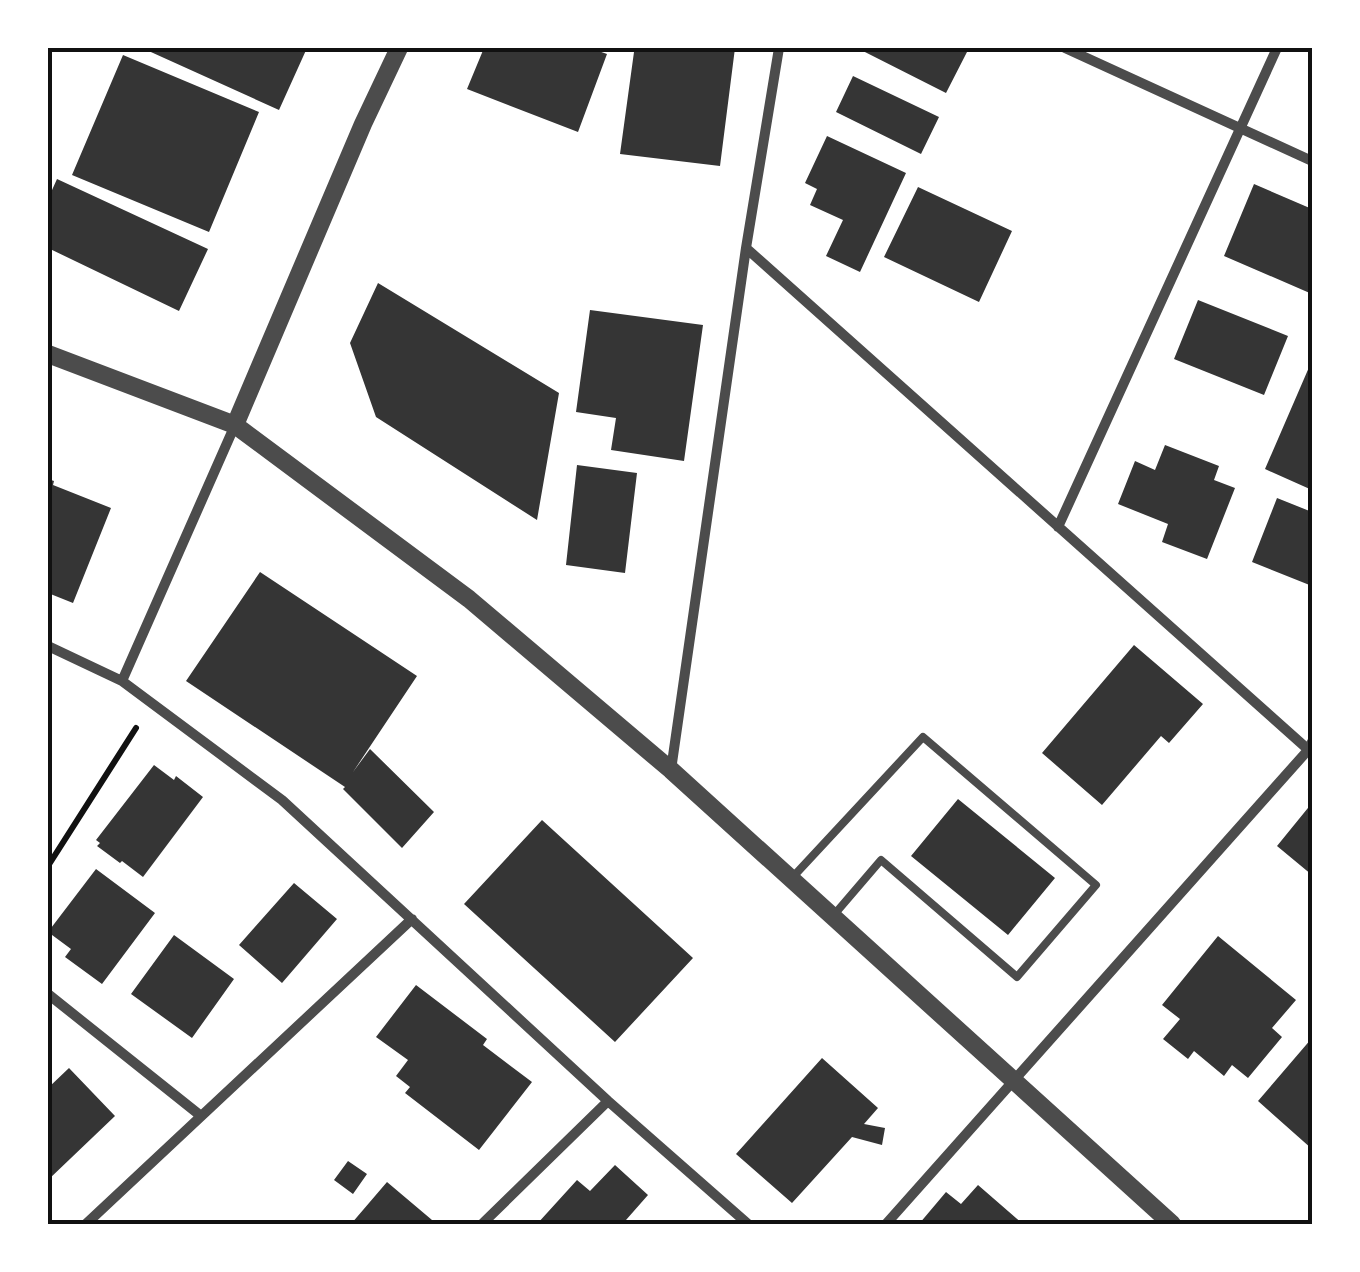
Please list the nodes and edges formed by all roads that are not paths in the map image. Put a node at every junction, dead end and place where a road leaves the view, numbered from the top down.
1 (399, 48) edge
2 (779, 48) edge
3 (1065, 48) edge
4 (1277, 48) edge
5 (1240, 127) junction
6 (1312, 161) edge
7 (746, 248) junction
8 (48, 354) edge
9 (235, 425) junction
10 (1058, 526) junction
11 (48, 646) edge
12 (122, 682) junction
13 (1311, 748) edge
14 (672, 770) junction
15 (791, 879) junction
16 (833, 916) junction
17 (412, 918) junction
18 (48, 994) edge
19 (1014, 1081) junction
20 (608, 1101) junction
21 (201, 1116) junction
22 (86, 1224) edge
23 (482, 1224) edge
24 (748, 1224) edge
25 (886, 1224) edge
26 (1172, 1224) edge

1 - 9 street
2 - 7 street
3 - 5 street
4 - 5 street
5 - 6 street
5 - 10 street
7 - 10 street
7 - 14 street
8 - 9 street
9 - 12 street
9 - 14 street
10 - 13 street
11 - 12 street
12 - 17 street
13 - 19 street
14 - 15 street
15 - 16 street
15 - 16 lane
16 - 19 street
17 - 20 street
17 - 21 street
18 - 21 street
19 - 25 street
19 - 26 street
20 - 23 street
20 - 24 street
21 - 22 street

